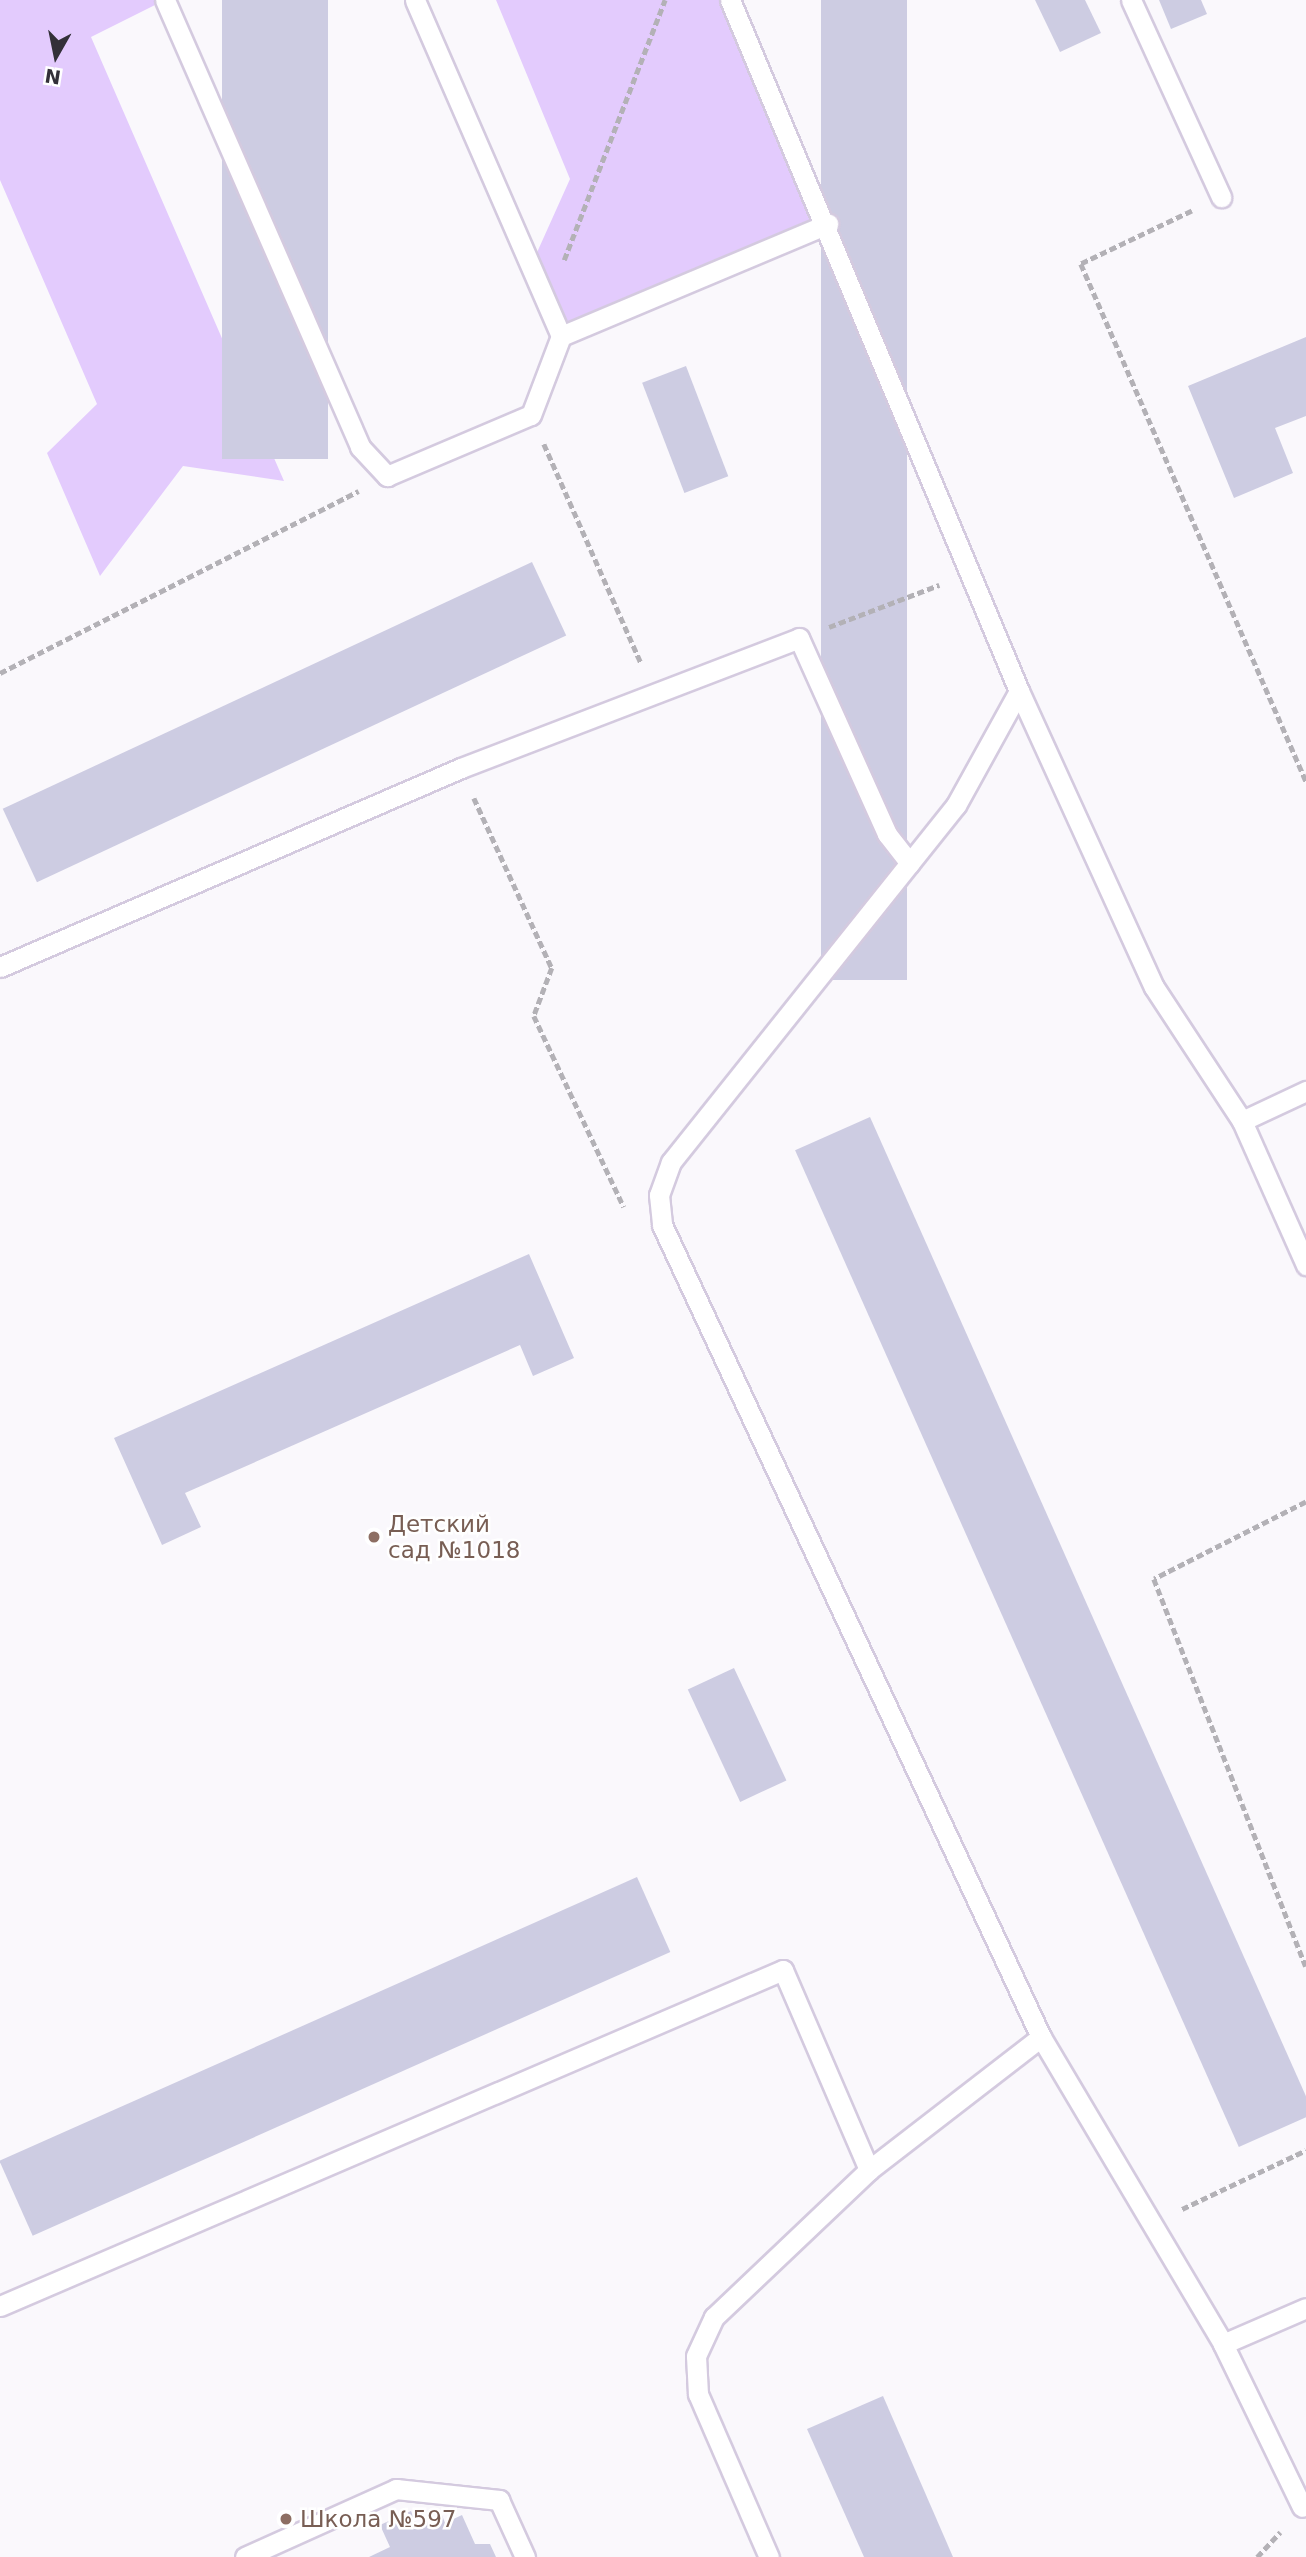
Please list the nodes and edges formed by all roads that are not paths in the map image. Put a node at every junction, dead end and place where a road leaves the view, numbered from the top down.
1 (165, 0) edge
2 (415, 0) edge
3 (730, 0) edge
4 (1130, 0) edge
5 (1221, 197) road end
6 (828, 225) junction
7 (561, 336) junction
8 (1019, 691) junction
9 (910, 863) junction
10 (0, 967) edge
11 (1306, 1091) edge
12 (1242, 1121) junction
13 (1306, 1265) edge
14 (1041, 2037) junction
15 (869, 2170) junction
16 (0, 2306) edge
17 (1306, 2308) edge
18 (1223, 2344) junction
19 (1302, 2507) dead end
20 (245, 2557) edge
21 (525, 2557) edge
22 (769, 2557) edge

1 - 7 lane
2 - 7 lane
3 - 6 lane
4 - 5 lane
6 - 7 lane
6 - 8 lane
8 - 9 lane
8 - 12 lane
9 - 10 lane
9 - 14 lane
11 - 12 lane
12 - 13 lane
14 - 15 lane
14 - 18 lane
15 - 16 lane
15 - 22 lane
17 - 18 lane
18 - 19 lane
20 - 21 lane

